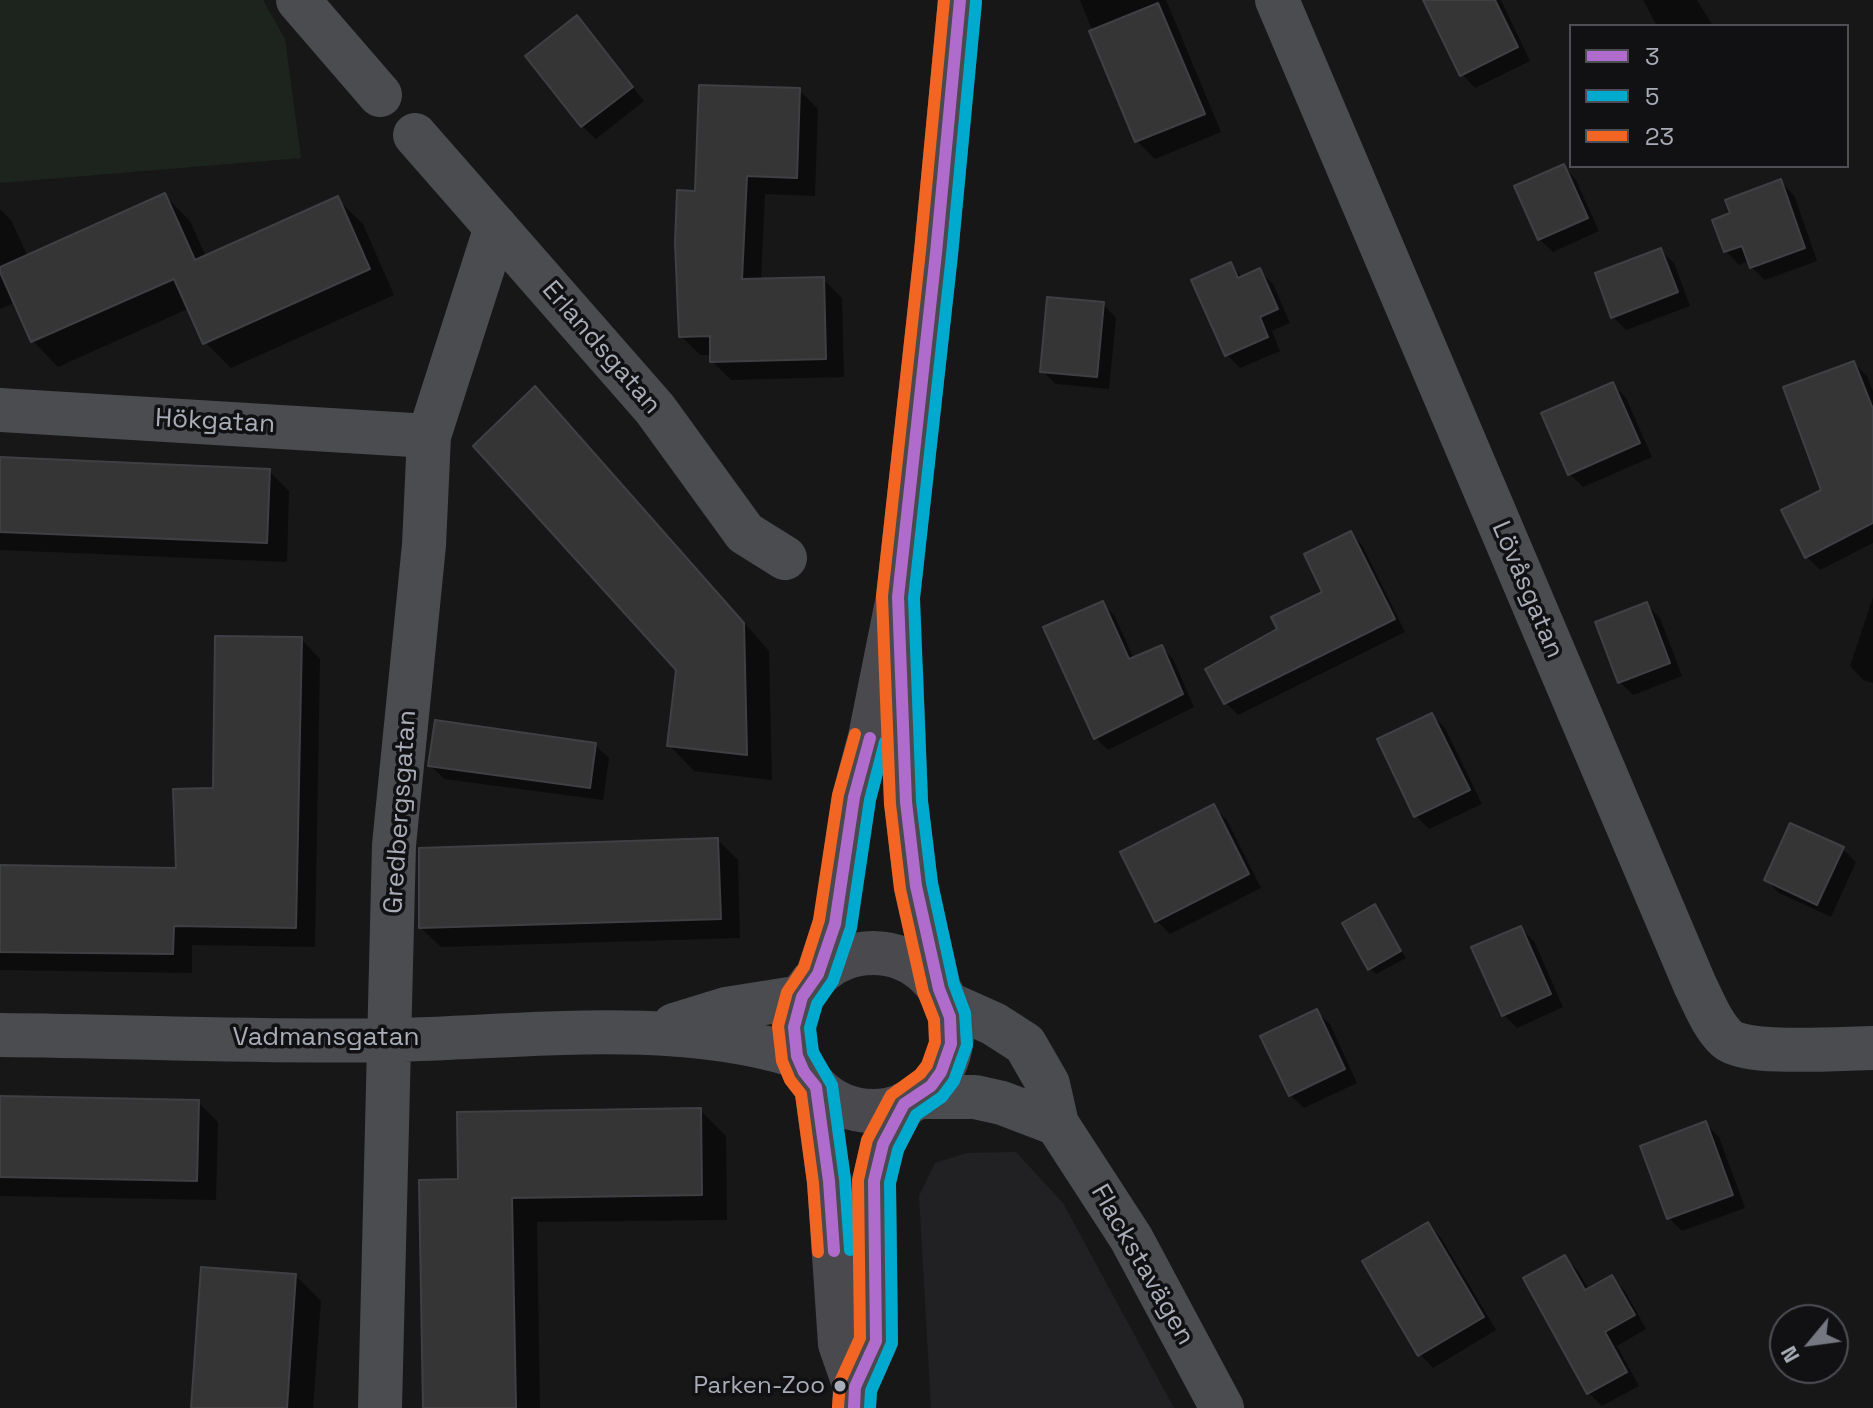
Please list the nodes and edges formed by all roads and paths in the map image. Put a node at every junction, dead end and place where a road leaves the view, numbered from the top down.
1 (298, 0) edge
2 (960, 0) edge
3 (1277, 0) edge
4 (380, 95) dead end
5 (415, 135) dead end
6 (496, 227) junction
7 (0, 410) edge
8 (429, 436) junction
9 (785, 558) dead end
10 (898, 597) junction
11 (810, 986) junction
12 (943, 996) junction
13 (653, 1032) junction
14 (0, 1035) edge
15 (390, 1040) junction
16 (1873, 1048) edge
17 (806, 1071) junction
18 (910, 1101) junction
19 (1057, 1124) junction
20 (855, 1398) edge
21 (380, 1408) edge
22 (1222, 1408) edge

1 - 4 street
2 - 10 street
3 - 16 street, Lövåsgatan
5 - 6 street, Erlandsgatan
6 - 8 street, Gredbergsgatan
6 - 9 street, Erlandsgatan
7 - 8 street, Hökgatan
8 - 15 street, Gredbergsgatan
10 - 11 street
10 - 12 street
11 - 12 street
11 - 13 street, Vadmansgatan
11 - 17 street
12 - 18 street
12 - 19 street, Flackstavägen
13 - 15 street, Vadmansgatan
13 - 17 street, Vadmansgatan
14 - 15 street, Vadmansgatan
15 - 21 street, Gredbergsgatan
17 - 18 street
17 - 20 street
18 - 19 street
18 - 20 street
19 - 22 street, Flackstavägen

